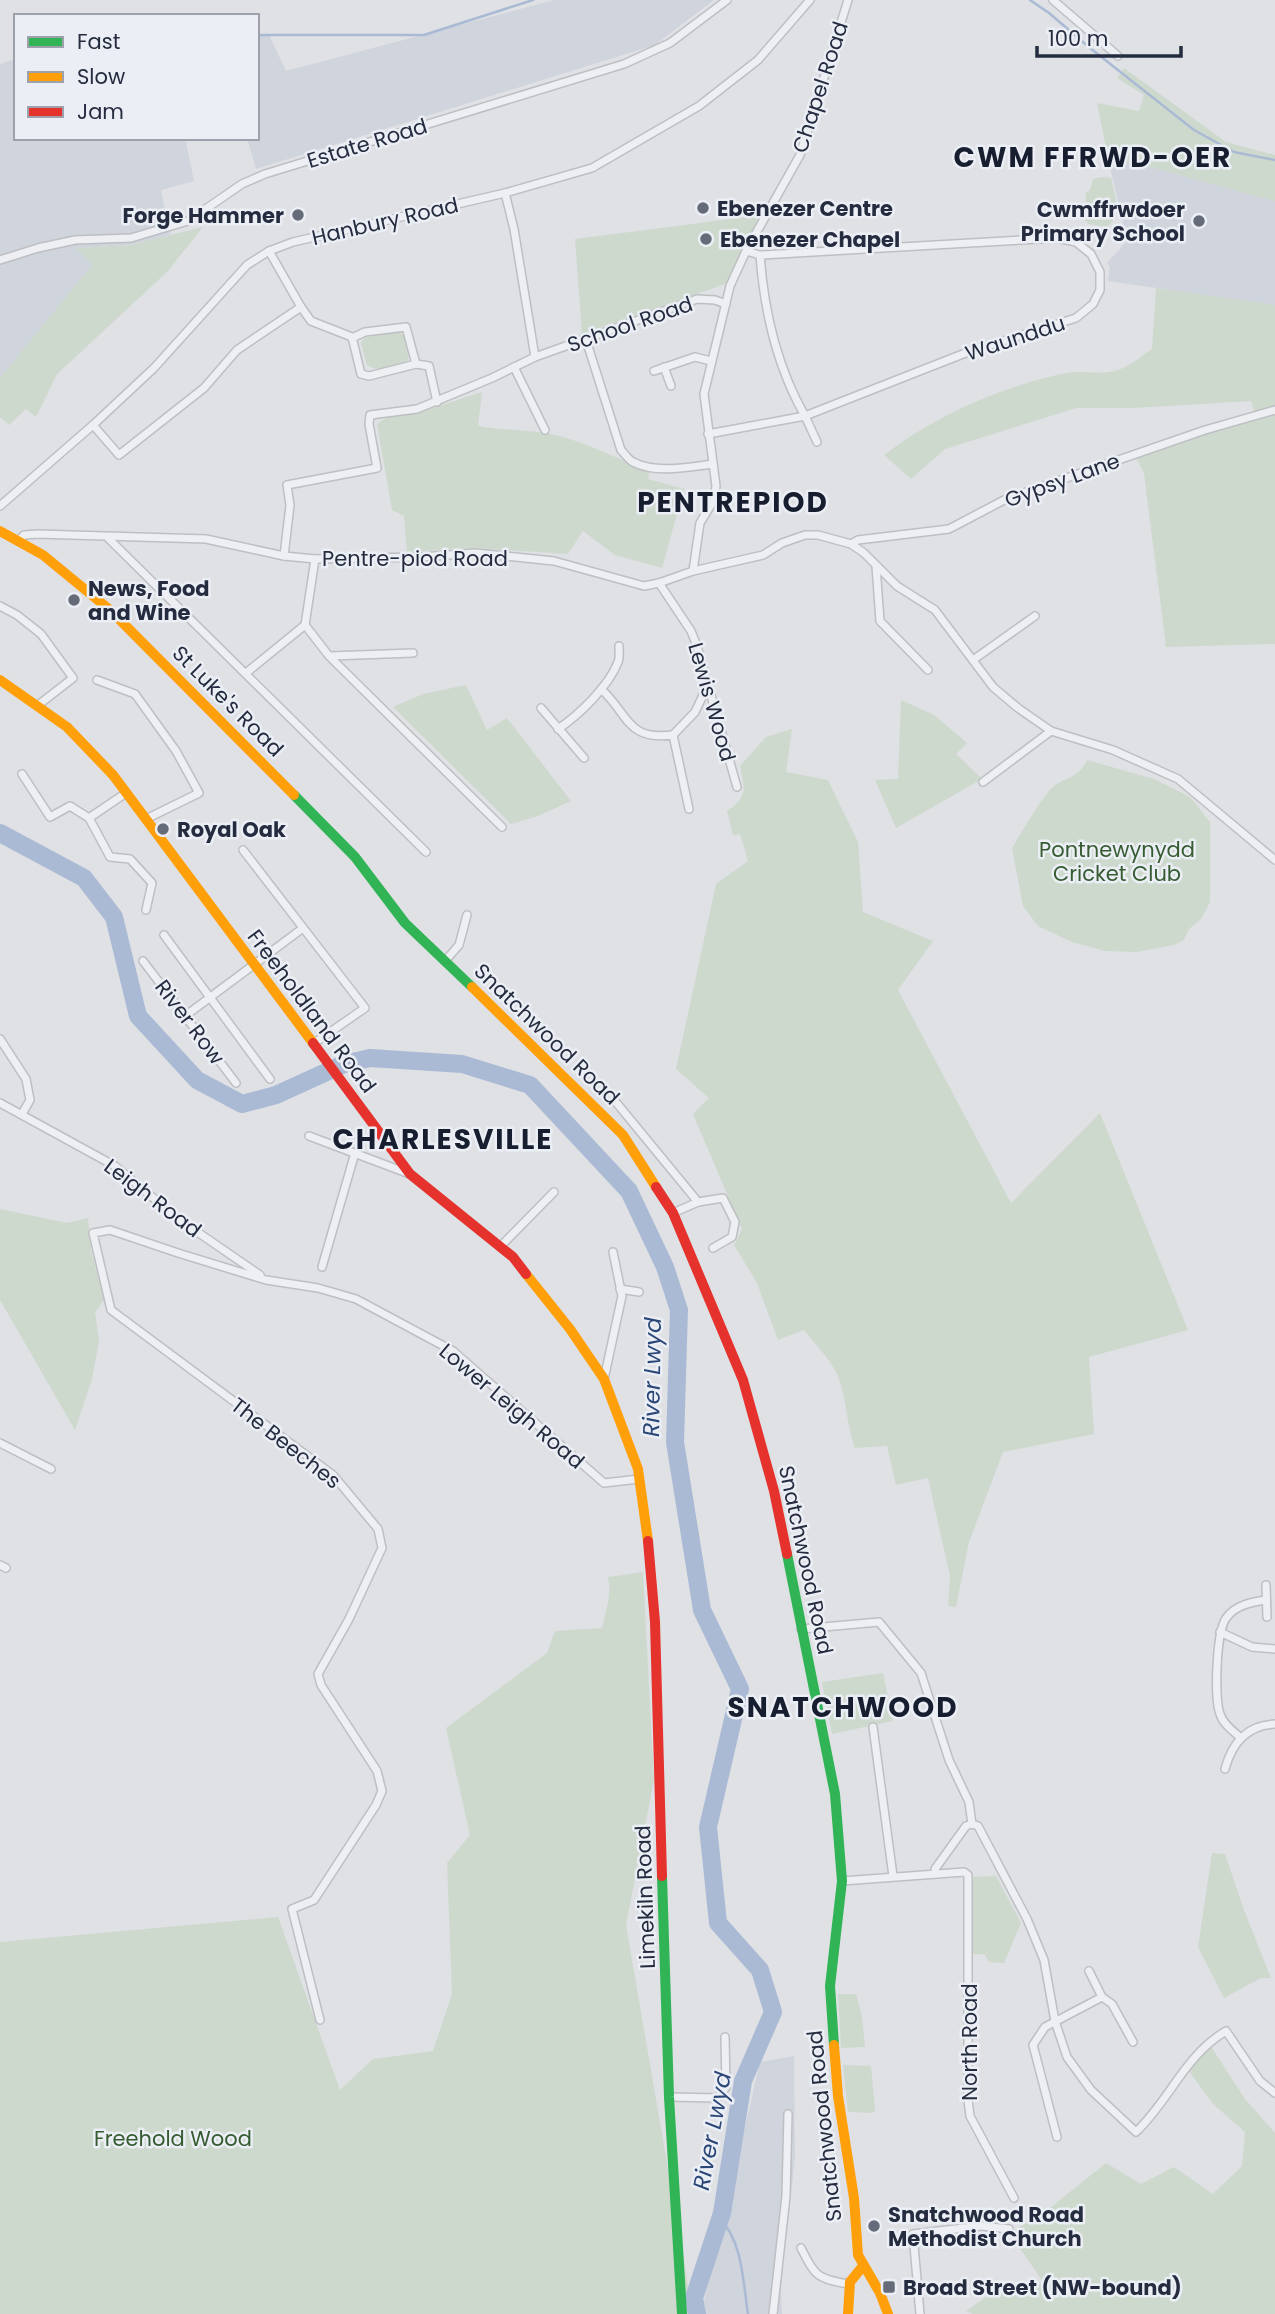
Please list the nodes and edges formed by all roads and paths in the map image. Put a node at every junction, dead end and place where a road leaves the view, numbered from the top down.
1 (727, 0) edge
2 (810, 0) edge
3 (848, 0) edge
4 (1053, 0) edge
5 (1118, 56) dead end
6 (505, 193) junction
7 (269, 251) junction
8 (746, 251) junction
9 (760, 255) junction
10 (0, 260) edge
11 (726, 303) junction
12 (301, 307) junction
13 (352, 338) junction
14 (583, 339) junction
15 (535, 357) junction
16 (711, 360) junction
17 (416, 364) junction
18 (514, 367) junction
19 (664, 367) junction
20 (654, 371) dead end
21 (671, 386) dead end
22 (437, 402) junction
23 (1275, 410) edge
24 (805, 416) junction
25 (93, 425) junction
26 (545, 429) dead end
27 (708, 434) junction
28 (817, 442) dead end
29 (713, 464) junction
30 (0, 506) edge
31 (0, 531) edge
32 (108, 538) junction
33 (18, 541) junction
34 (847, 544) junction
35 (284, 556) junction
36 (315, 559) junction
37 (876, 566) junction
38 (693, 571) junction
39 (659, 583) junction
40 (0, 606) edge
41 (1035, 616) dead end
42 (305, 625) junction
43 (619, 646) dead end
44 (413, 653) dead end
45 (329, 656) junction
46 (973, 660) junction
47 (928, 670) dead end
48 (246, 673) junction
49 (0, 680) edge
50 (97, 680) dead end
51 (707, 686) junction
52 (601, 689) junction
53 (37, 706) junction
54 (541, 708) dead end
55 (558, 729) junction
56 (1051, 731) junction
57 (673, 735) junction
58 (584, 758) dead end
59 (22, 774) dead end
60 (983, 782) dead end
61 (737, 787) dead end
62 (126, 793) junction
63 (689, 809) dead end
64 (89, 818) junction
65 (146, 819) junction
66 (502, 827) dead end
67 (243, 850) dead end
68 (426, 852) dead end
69 (1275, 860) edge
70 (146, 910) dead end
71 (467, 915) dead end
72 (303, 928) junction
73 (164, 935) dead end
74 (143, 961) dead end
75 (445, 961) junction
76 (253, 964) junction
77 (210, 996) junction
78 (185, 1016) junction
79 (0, 1039) edge
80 (313, 1044) junction
81 (270, 1079) dead end
82 (236, 1083) dead end
83 (615, 1101) dead end
84 (0, 1103) edge
85 (22, 1114) junction
86 (309, 1136) dead end
87 (355, 1153) junction
88 (410, 1174) junction
89 (554, 1192) dead end
90 (698, 1202) junction
91 (673, 1213) junction
92 (500, 1247) junction
93 (713, 1248) dead end
94 (613, 1252) dead end
95 (322, 1267) dead end
96 (266, 1280) junction
97 (621, 1289) junction
98 (639, 1292) dead end
99 (604, 1379) junction
100 (0, 1443) edge
101 (51, 1469) dead end
102 (639, 1479) junction
103 (1266, 1585) dead end
104 (1266, 1600) junction
105 (1267, 1617) dead end
106 (801, 1629) junction
107 (1220, 1632) junction
108 (1275, 1649) edge
109 (1275, 1724) edge
110 (873, 1727) dead end
111 (1241, 1738) junction
112 (1225, 1769) dead end
113 (972, 1824) junction
114 (936, 1874) junction
115 (893, 1876) junction
116 (842, 1881) junction
117 (1089, 1971) dead end
118 (1102, 1997) junction
119 (320, 2020) dead end
120 (1055, 2021) junction
121 (725, 2037) dead end
122 (1133, 2042) dead end
123 (1275, 2093) edge
124 (669, 2097) junction
125 (788, 2114) dead end
126 (1057, 2137) dead end
127 (1014, 2198) dead end
128 (1009, 2229) dead end
129 (801, 2248) dead end
130 (863, 2266) junction
131 (848, 2284) junction
132 (682, 2314) edge
133 (773, 2314) edge
134 (848, 2314) edge
135 (888, 2314) edge
136 (920, 2314) edge

1 - 10 street, Estate Road
2 - 6 street, Hanbury Road
3 - 8 street, Chapel Road
4 - 5 street
6 - 7 street, Hanbury Road
6 - 15 street
7 - 12 street
7 - 25 street, Hanbury Road
8 - 9 street, Waunddu
8 - 11 street, Chapel Road
9 - 24 street
9 - 24 street, Waunddu
11 - 14 street, School Road
11 - 16 street, Chapel Road
12 - 13 street
12 - 25 street
13 - 17 street
13 - 17 street
14 - 15 street, School Road
14 - 29 street
15 - 18 street, School Road
16 - 19 street
16 - 27 street, Chapel Road
17 - 22 street
18 - 22 street, School Road
18 - 26 street
19 - 20 street
19 - 21 street
22 - 35 street, School Road
23 - 34 street, Gypsy Lane
24 - 27 street, Waunddu
24 - 28 street
25 - 30 street, Hanbury Road
27 - 29 street, Chapel Road
29 - 38 street, Chapel Road
31 - 33 main road, St Luke's Road
32 - 33 street, Pentre-piod Road
32 - 35 street, Pentre-piod Road
32 - 48 street
33 - 75 main road, St Luke's Road
34 - 37 street, Pentre-piod Road
34 - 38 street, Pentre-piod Road
35 - 36 street, Pentre-piod Road
36 - 39 street, Pentre-piod Road
36 - 42 street
37 - 46 street, Pentre-piod Road
37 - 47 street
38 - 39 street, Pentre-piod Road
39 - 51 street, Lewis Wood
40 - 53 street
41 - 46 street
42 - 45 street
42 - 48 street
43 - 52 street
44 - 45 street
45 - 66 street
46 - 56 street, Pentre-piod Road
48 - 68 street
49 - 53 main road, Freeholdland Road
50 - 65 street
51 - 57 street
51 - 61 street, Lewis Wood
52 - 55 street
52 - 57 street
53 - 62 main road, Freeholdland Road
54 - 55 street
55 - 58 street
56 - 60 street
56 - 69 street, Pentre-piod Road
57 - 63 street
59 - 64 street
62 - 64 street
62 - 65 main road, Freeholdland Road
64 - 70 street
65 - 76 main road, Freeholdland Road
67 - 72 street
71 - 75 street
72 - 76 street
72 - 80 street
73 - 77 street
74 - 78 street, River Row
75 - 91 main road, Snatchwood Road
76 - 77 street
76 - 80 main road, Freeholdland Road
77 - 78 street
77 - 81 street
78 - 82 street, River Row
79 - 85 street
80 - 88 main road, Freeholdland Road
83 - 90 street
84 - 85 street, Leigh Road
85 - 96 street, Leigh Road
86 - 87 street
87 - 88 street
87 - 95 street
88 - 92 main road, Freeholdland Road
89 - 92 street
90 - 91 street
90 - 93 street
91 - 106 main road, Snatchwood Road
92 - 99 main road, Freeholdland Road
94 - 97 street
96 - 102 street, Lower Leigh Road
96 - 119 street, The Beeches
97 - 98 street
97 - 99 street
99 - 102 main road, Freeholdland Road
100 - 101 street
102 - 124 main road, Limekiln Road
103 - 104 street
104 - 105 street
104 - 107 street
106 - 113 street
106 - 116 main road, Snatchwood Road
107 - 108 street
107 - 111 street
109 - 111 street
110 - 115 street
111 - 112 street
113 - 114 street
113 - 120 street
114 - 115 street
114 - 127 street, North Road
115 - 116 street
116 - 130 main road, Snatchwood Road
117 - 118 street
118 - 120 street
118 - 122 street
120 - 123 street
120 - 126 street
121 - 124 street
124 - 132 main road, Limekiln Road
125 - 133 street
128 - 136 street
129 - 131 street
130 - 131 main road
130 - 135 main road, Snatchwood Road
131 - 134 main road

